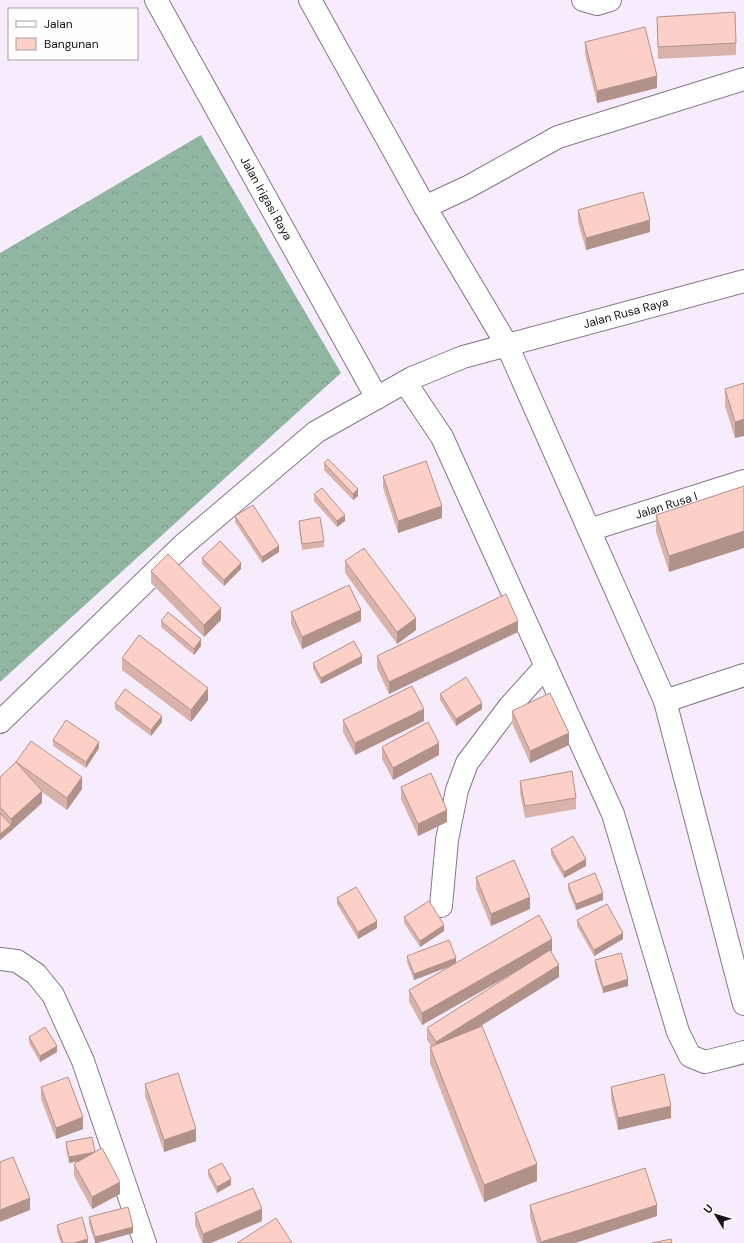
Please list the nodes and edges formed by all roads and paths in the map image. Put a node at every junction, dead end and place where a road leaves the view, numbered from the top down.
1 (156, 0) edge
2 (310, 0) edge
3 (583, 0) edge
4 (610, 0) edge
5 (744, 79) edge
6 (425, 206) junction
7 (744, 281) edge
8 (507, 345) junction
9 (409, 380) junction
10 (376, 398) junction
11 (744, 481) edge
12 (589, 530) junction
13 (546, 666) junction
14 (744, 675) edge
15 (665, 701) junction
16 (0, 722) edge
17 (441, 906) dead end
18 (0, 959) edge
19 (744, 1004) edge
20 (744, 1052) edge
21 (146, 1243) edge

1 - 10 street, Jalan Irigasi Raya
2 - 6 street
3 - 4 street
5 - 6 street
6 - 8 street
7 - 8 street, Jalan Rusa Raya
8 - 9 street, Jalan Rusa Raya
8 - 12 street
9 - 10 street, Jalan Rusa Raya
9 - 13 street
10 - 16 street, Jalan Rusa Raya
11 - 12 street, Jalan Rusa I
12 - 15 street
13 - 17 street
13 - 20 street
14 - 15 street
15 - 19 street
18 - 21 street

